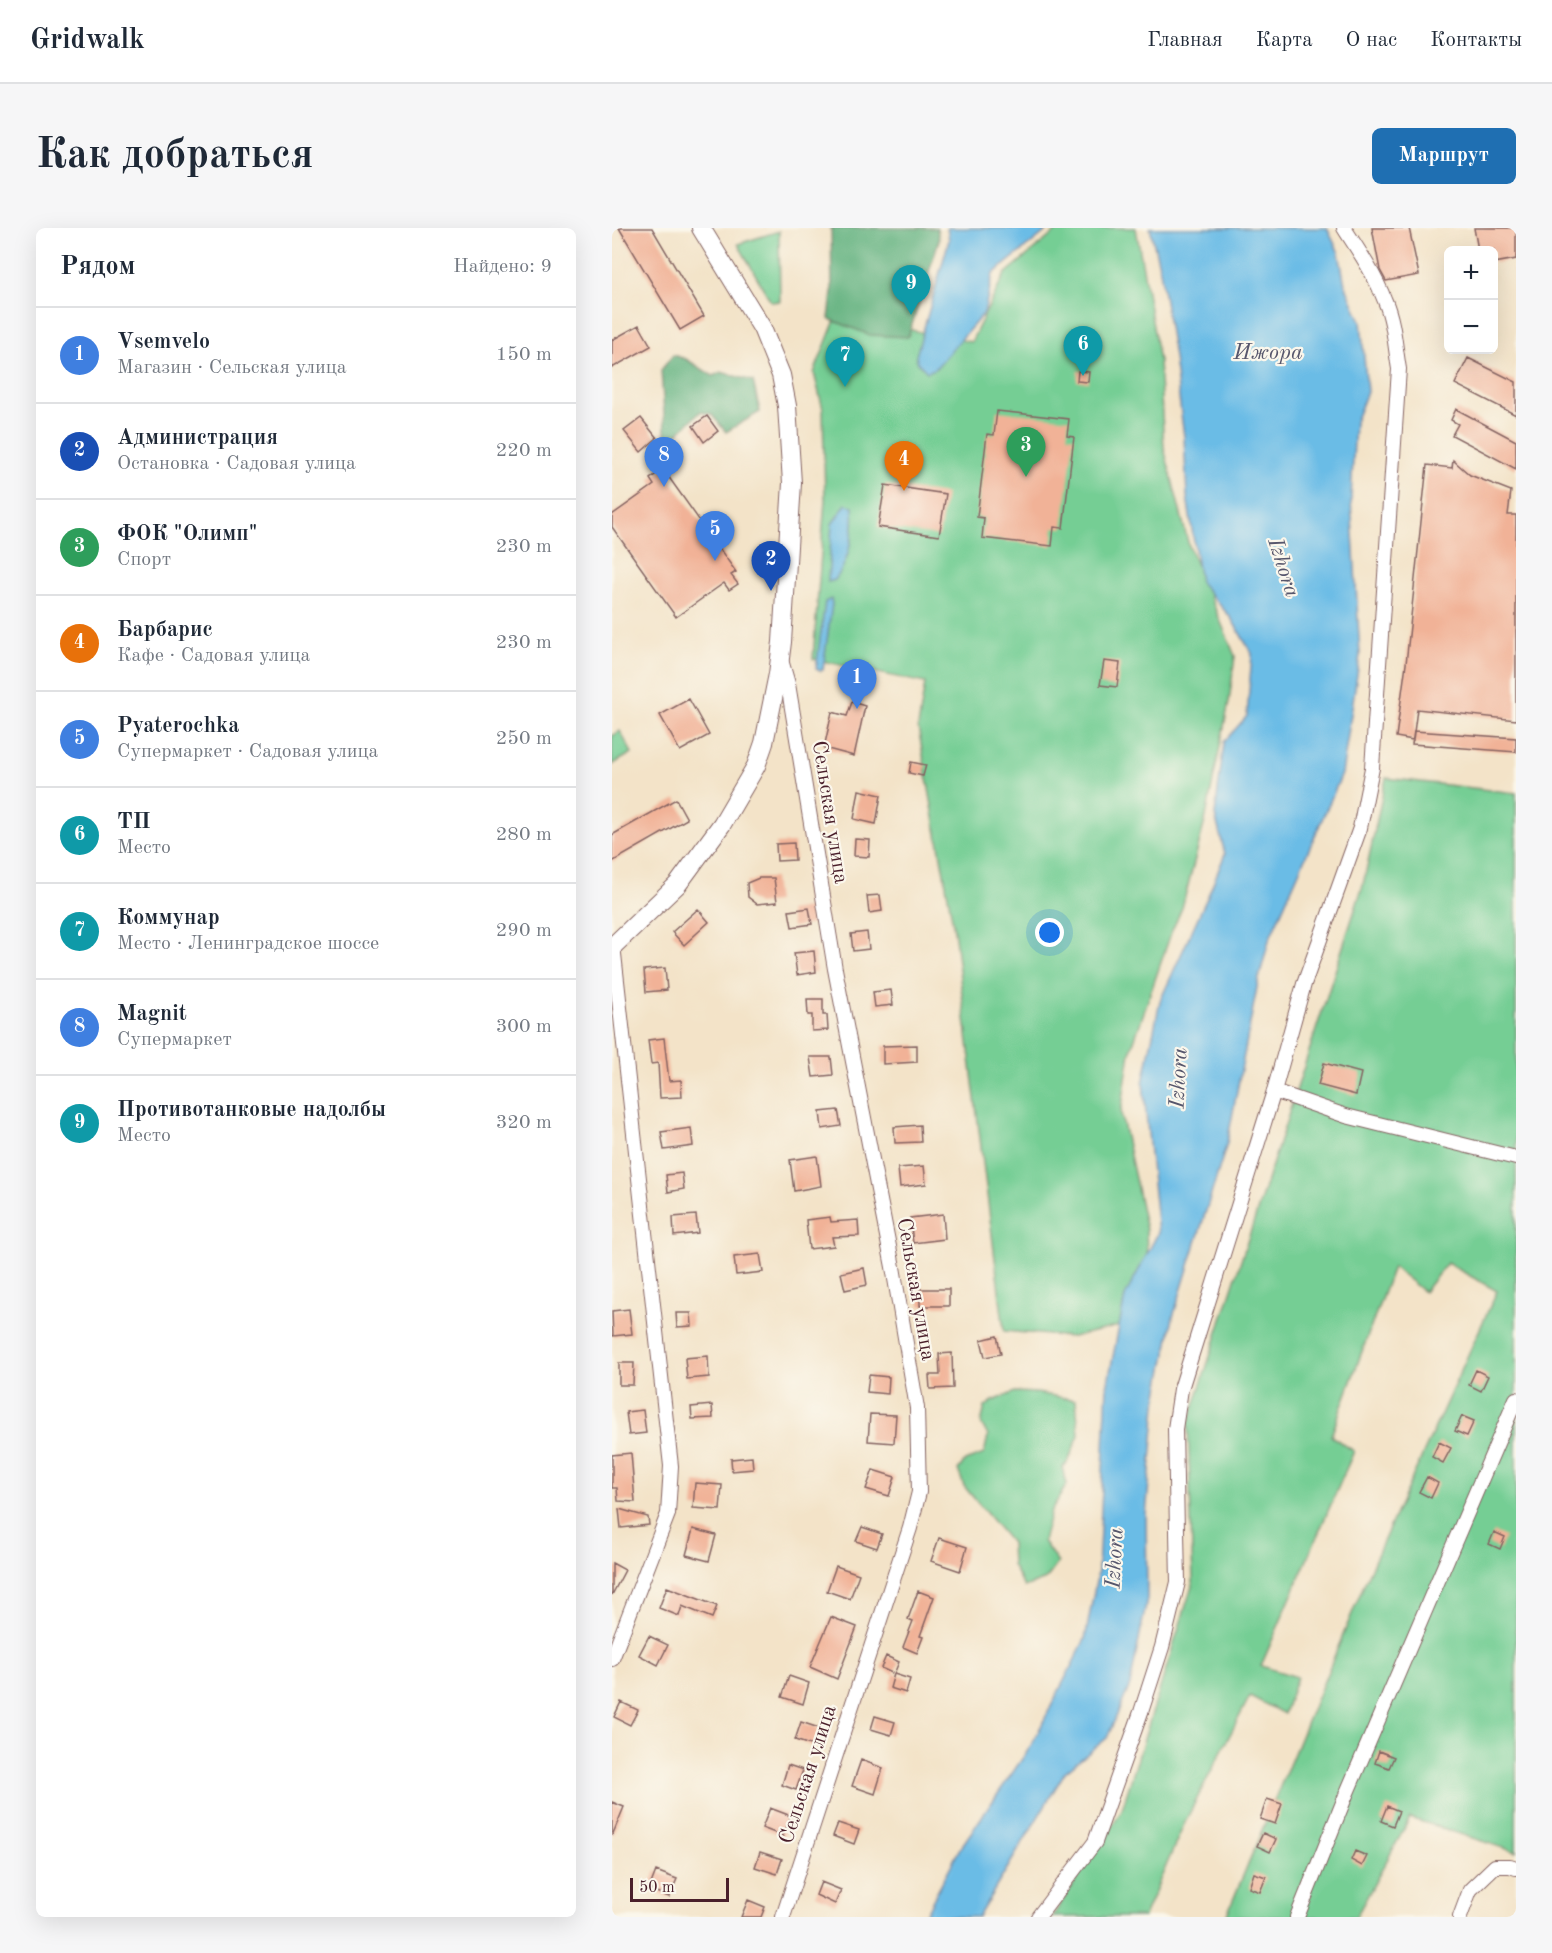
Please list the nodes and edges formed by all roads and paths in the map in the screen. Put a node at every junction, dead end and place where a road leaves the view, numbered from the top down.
1 (701, 228) edge
2 (1344, 228) edge
3 (780, 657) junction
4 (613, 946) edge
5 (1274, 1091) junction
6 (1516, 1158) edge
7 (1516, 1399) edge
8 (612, 1659) edge
9 (1516, 1868) edge
10 (783, 1917) edge
11 (1038, 1917) edge
12 (1297, 1917) edge
13 (1460, 1917) edge

1 - 3 main road
2 - 5 street
3 - 4 main road
3 - 10 street, Сельская улица
4 - 8 street
5 - 6 street
5 - 11 street
7 - 12 street
9 - 13 street

